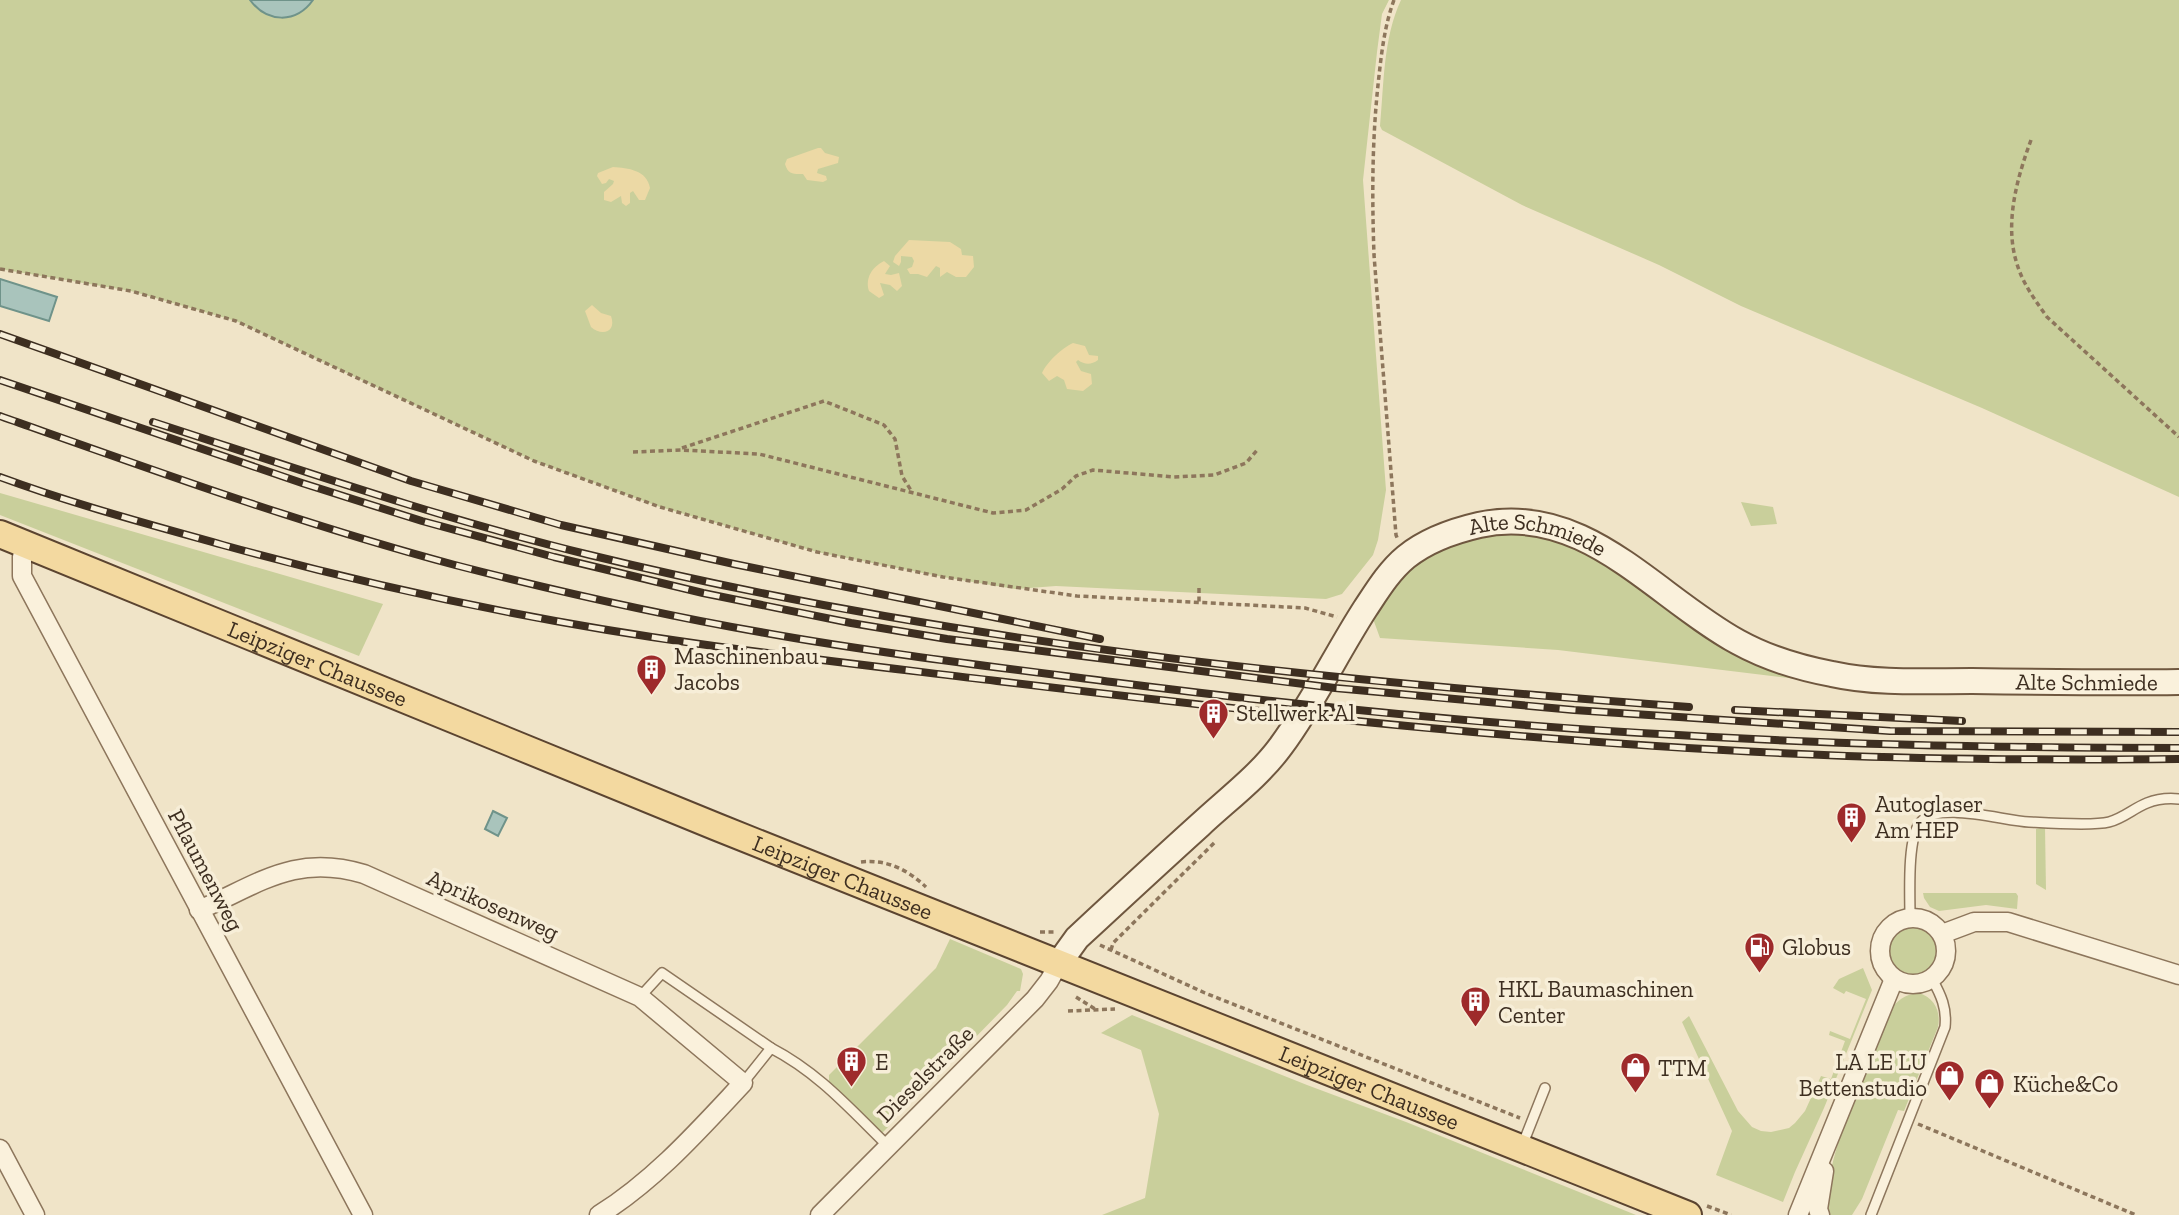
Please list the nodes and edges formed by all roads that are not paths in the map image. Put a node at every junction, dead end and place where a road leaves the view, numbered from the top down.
1 (0, 534) edge
2 (26, 544) junction
3 (2179, 682) edge
4 (2179, 799) edge
5 (199, 910) junction
6 (1910, 917) junction
7 (1942, 934) junction
8 (1059, 963) junction
9 (2179, 975) edge
10 (1894, 979) junction
11 (1932, 979) junction
12 (640, 997) junction
13 (771, 1048) junction
14 (743, 1083) junction
15 (1545, 1088) dead end
16 (1829, 1140) junction
17 (888, 1146) junction
18 (1521, 1148) junction
19 (0, 1149) edge
20 (1818, 1213) edge
21 (35, 1215) edge
22 (363, 1215) edge
23 (599, 1215) edge
24 (820, 1215) edge
25 (1688, 1215) edge
26 (1798, 1215) edge
27 (1871, 1215) edge

1 - 2 main road, Leipziger Chaussee
2 - 5 street, Pflaumenweg
2 - 8 main road, Leipziger Chaussee
3 - 8 street, Alte Schmiede
4 - 6 lane
5 - 12 street, Aprikosenweg
5 - 22 street, Pflaumenweg
6 - 7 street
6 - 10 street
7 - 9 street
7 - 11 street
8 - 17 street, Dieselstraße
8 - 18 main road, Leipziger Chaussee
10 - 11 street
10 - 16 street
11 - 27 lane
12 - 13 lane
12 - 14 street, Aprikosenweg
13 - 14 lane
13 - 17 lane
14 - 23 street
15 - 18 lane
16 - 20 street
16 - 26 street
17 - 24 street, Dieselstraße
18 - 25 main road, Leipziger Chaussee
19 - 21 street

